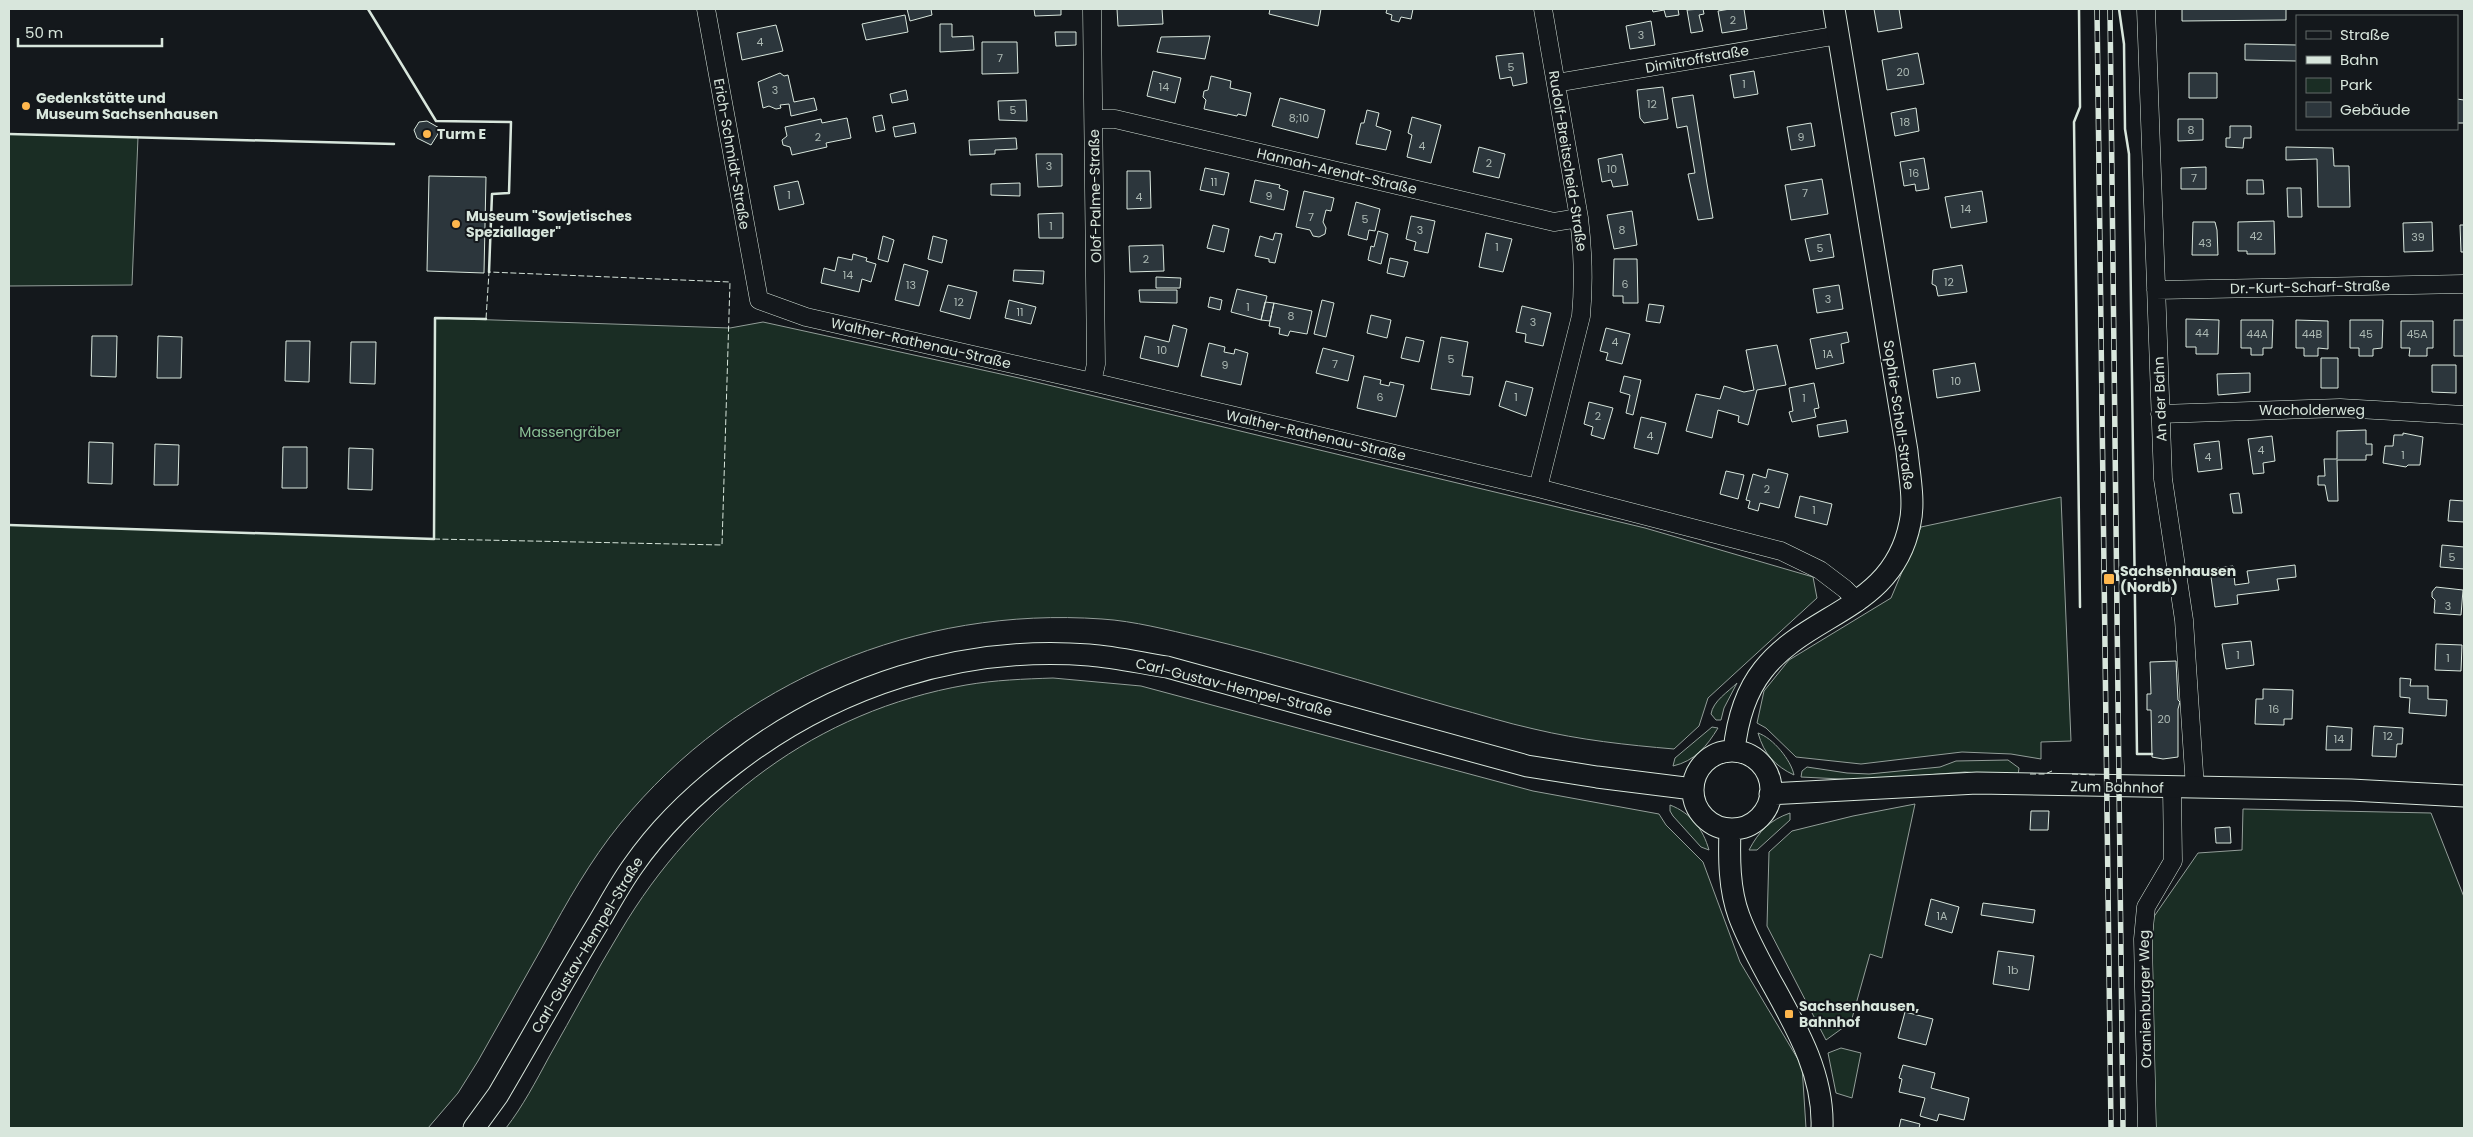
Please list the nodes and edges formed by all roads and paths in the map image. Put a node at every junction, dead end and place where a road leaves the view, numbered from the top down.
1 (706, 9) edge
2 (1092, 9) edge
3 (1543, 9) edge
4 (1834, 9) edge
5 (2146, 9) edge
6 (1838, 35) junction
7 (1556, 83) junction
8 (1094, 119) junction
9 (1579, 218) junction
10 (2464, 284) edge
11 (2156, 290) junction
12 (759, 300) joint
13 (1092, 382) junction
14 (2160, 414) junction
15 (2464, 415) edge
16 (1538, 488) junction
17 (1858, 602) junction
18 (1734, 752) junction
19 (2172, 788) junction
20 (2195, 788) junction
21 (1693, 789) junction
22 (1770, 794) junction
23 (2464, 796) edge
24 (1730, 829) junction
25 (474, 1128) edge
26 (1822, 1128) edge
27 (2147, 1128) edge

1 - 12 street, Erich-Schmidt-Straße
2 - 8 street, Olof-Palme-Straße
3 - 7 street, Rudolf-Breitscheid-Straße
4 - 6 street, Sophie-Scholl-Straße
5 - 11 street, An der Bahn
6 - 7 street, Dimitroffstraße
6 - 17 street, Sophie-Scholl-Straße
7 - 9 street, Rudolf-Breitscheid-Straße
8 - 9 street, Hannah-Arendt-Straße
8 - 13 street, Olof-Palme-Straße
9 - 16 street, Rudolf-Breitscheid-Straße
10 - 11 street, Dr.-Kurt-Scharf-Straße
11 - 14 street, An der Bahn
12 - 13 street, Walther-Rathenau-Straße
13 - 16 street, Walther-Rathenau-Straße
14 - 15 street, Wacholderweg
14 - 20 street, An der Bahn
16 - 17 street, Walther-Rathenau-Straße
17 - 18 street, Sophie-Scholl-Straße
18 - 21 street
18 - 22 street
19 - 20 street, Zum Bahnhof
19 - 22 street, Zum Bahnhof
19 - 27 street, Oranienburger Weg
20 - 23 street, Zum Bahnhof
21 - 24 street
21 - 25 street, Carl-Gustav-Hempel-Straße
22 - 24 street
24 - 26 street

